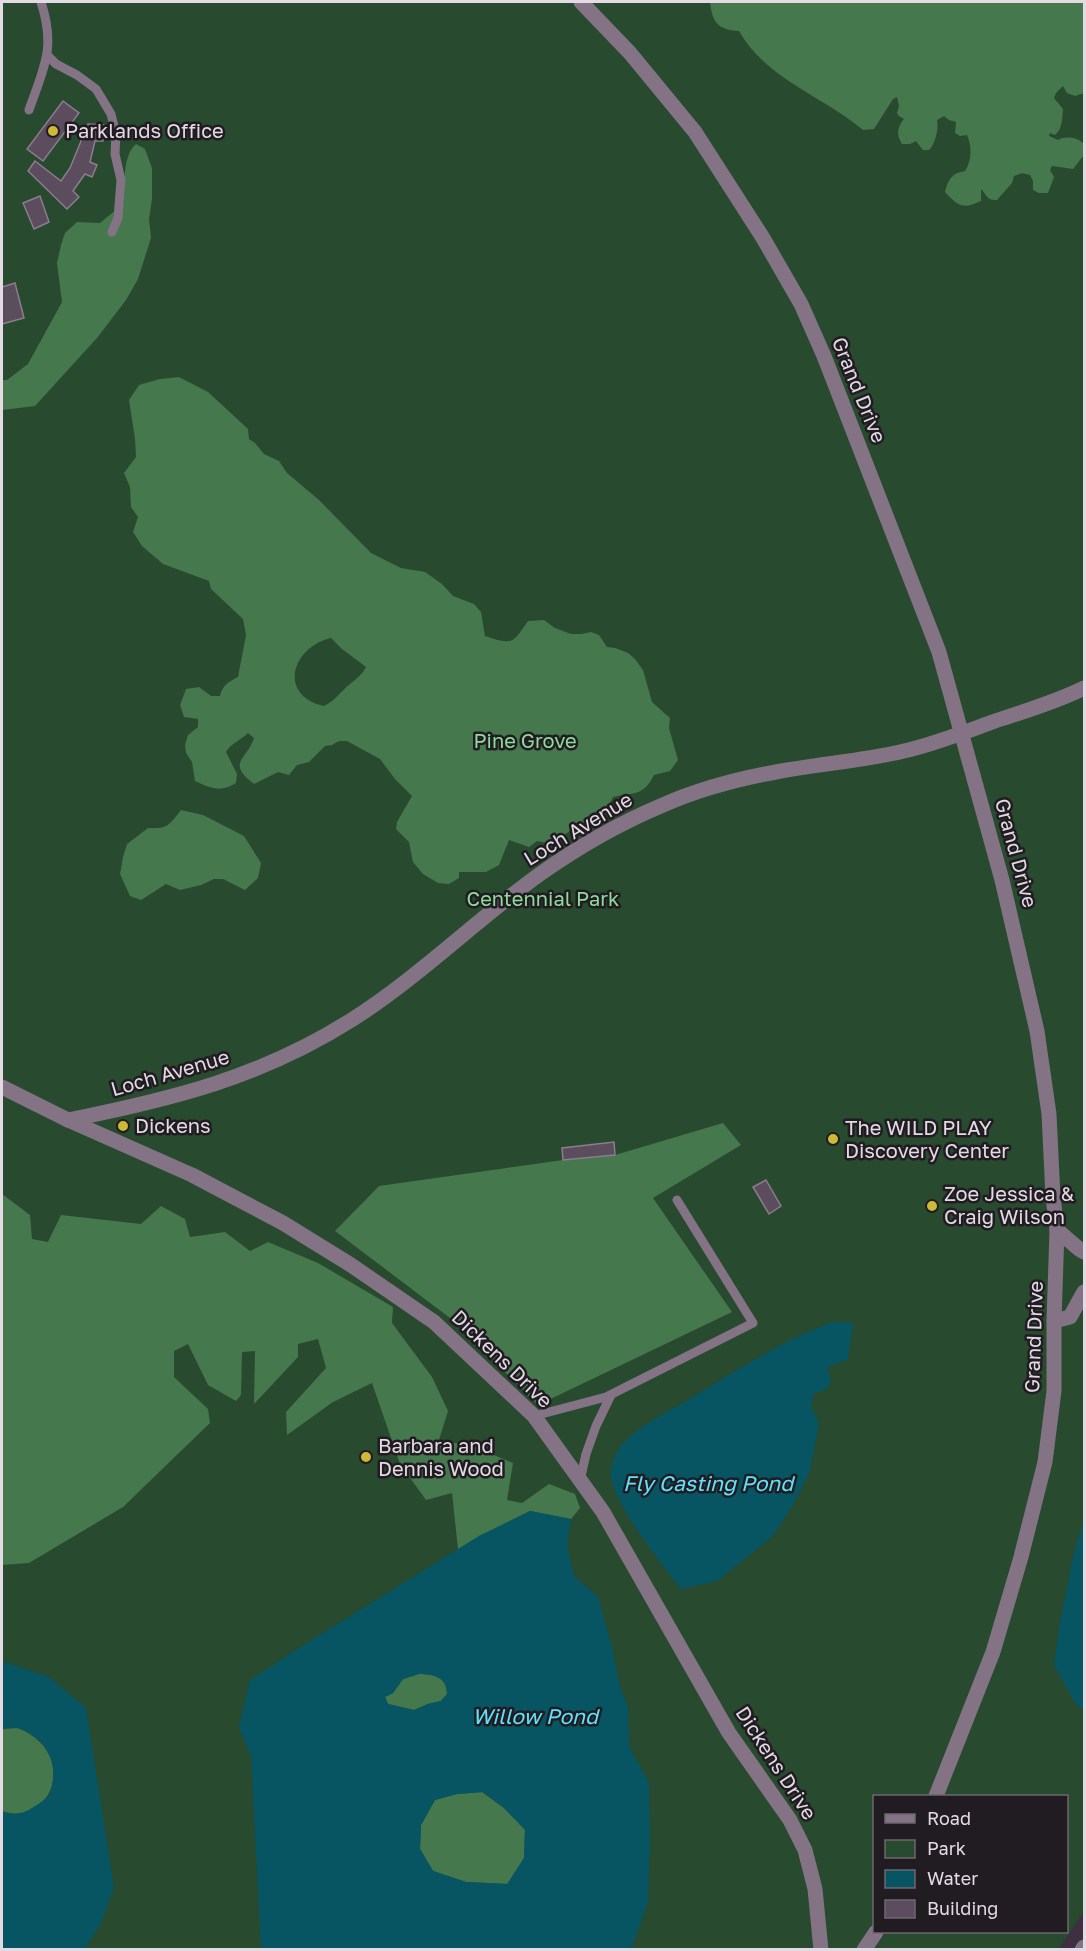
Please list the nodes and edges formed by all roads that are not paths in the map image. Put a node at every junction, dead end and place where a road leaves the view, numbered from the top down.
1 (41, 2) edge
2 (581, 2) edge
3 (47, 55) junction
4 (29, 111) dead end
5 (112, 232) dead end
6 (1084, 688) edge
7 (962, 733) junction
8 (2, 1087) edge
9 (69, 1120) junction
10 (677, 1200) dead end
11 (1057, 1230) junction
12 (1084, 1252) edge
13 (1084, 1292) edge
14 (1054, 1321) junction
15 (612, 1395) junction
16 (534, 1416) junction
17 (580, 1480) junction
18 (937, 1795) edge
19 (875, 1933) edge
20 (821, 1950) edge
21 (864, 1950) edge

1 - 3 lane
2 - 7 street, Grand Drive
3 - 4 lane
3 - 5 lane
6 - 7 street, Loch Avenue
7 - 9 street, Loch Avenue
7 - 11 street, Grand Drive
8 - 9 street, Dickens Drive
9 - 16 street, Dickens Drive
10 - 15 lane
11 - 12 street
11 - 14 street, Grand Drive
13 - 14 street
14 - 18 street, Grand Drive
15 - 16 lane
15 - 17 lane
16 - 17 street, Dickens Drive
17 - 20 street, Dickens Drive
19 - 21 street

